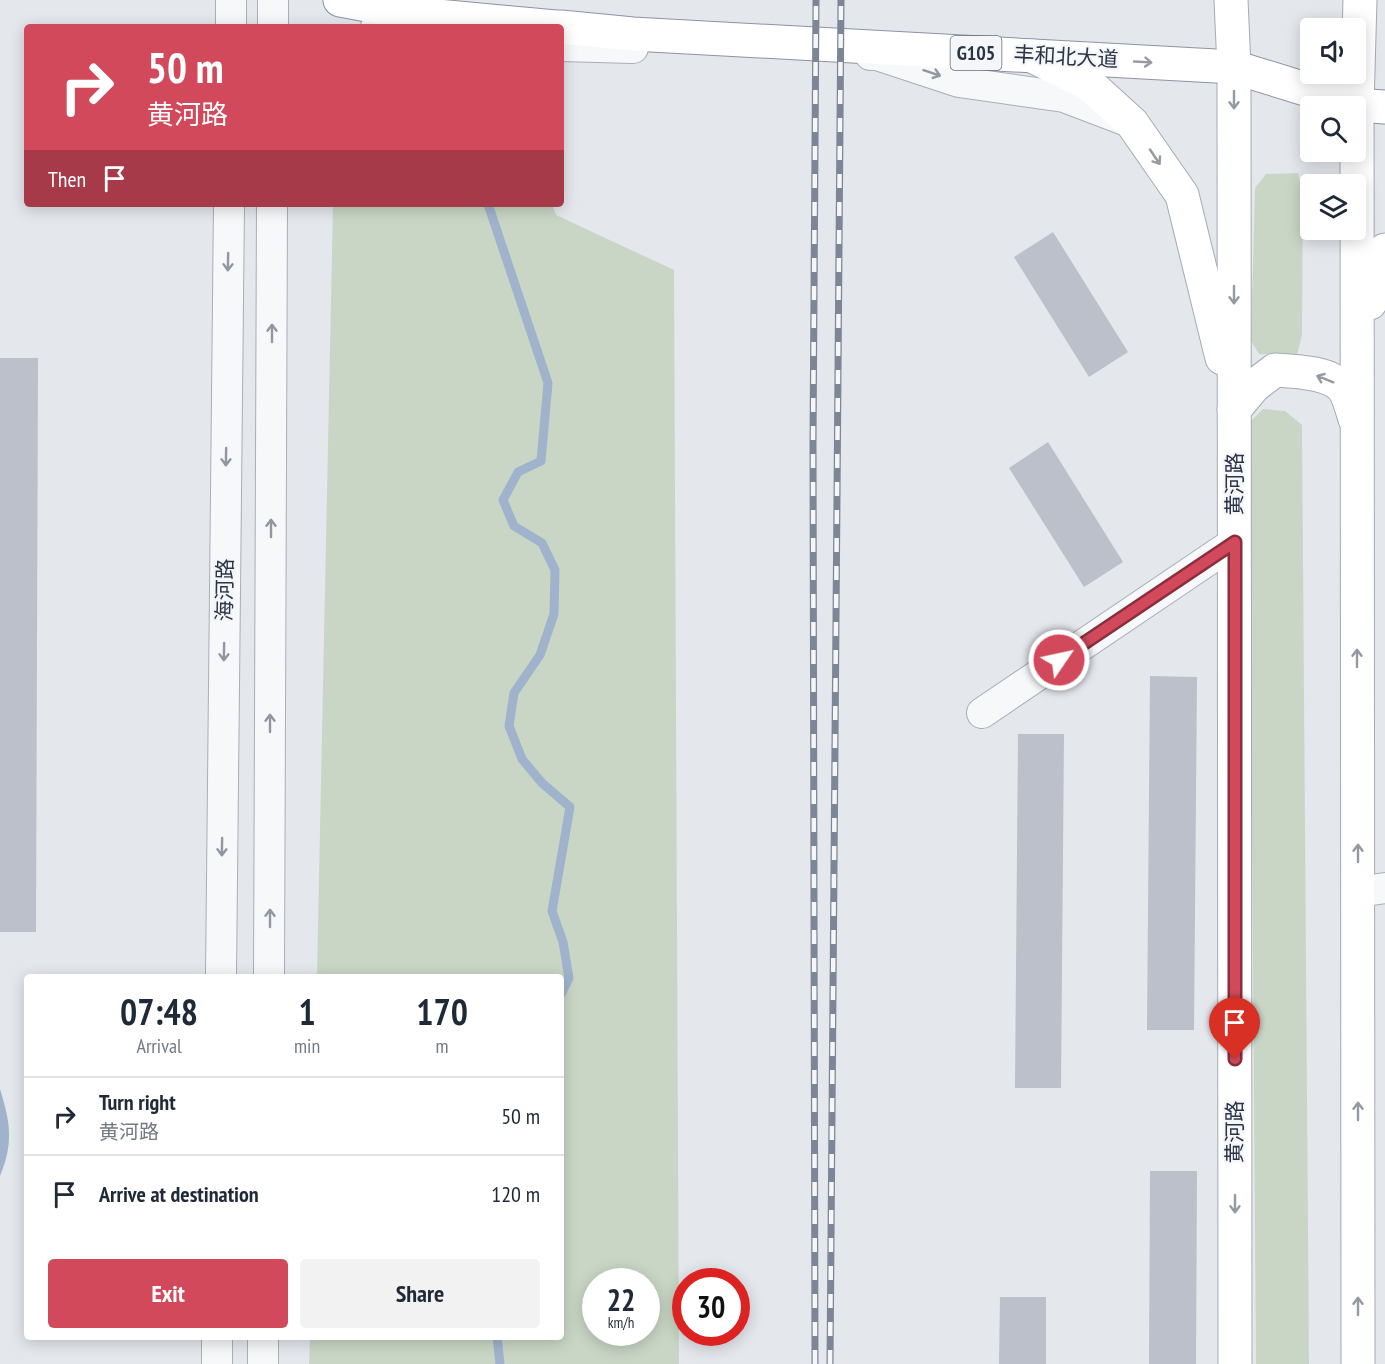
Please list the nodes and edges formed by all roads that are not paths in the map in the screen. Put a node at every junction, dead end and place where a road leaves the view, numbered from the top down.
1 (231, 0) edge
2 (273, 0) edge
3 (340, 0) edge
4 (1231, 0) edge
5 (1360, 0) edge
6 (231, 24) edge
7 (273, 24) edge
8 (524, 24) edge
9 (564, 27) edge
10 (564, 46) edge
11 (1032, 56) junction
12 (1234, 66) junction
13 (1371, 106) edge
14 (1132, 123) junction
15 (229, 207) edge
16 (272, 207) edge
17 (1385, 250) edge
18 (1234, 410) junction
19 (1357, 424) junction
20 (1235, 542) junction
21 (982, 712) dead end
22 (1371, 890) edge
23 (221, 974) edge
24 (269, 974) edge
25 (217, 1340) edge
26 (263, 1340) edge
27 (217, 1364) edge
28 (263, 1364) edge
29 (1235, 1364) edge
30 (1358, 1364) edge

1 - 6 street
2 - 7 street
3 - 8 main road
4 - 12 main road, 黄河路
5 - 13 main road
9 - 11 main road, 丰和北大道 / G105
10 -> 14 street
11 -> 12 main road, 丰和北大道 / G105
11 - 14 main road
12 - 13 main road, 丰和北大道 / G105
12 -> 18 main road, 黄河路
13 - 19 main road
14 -> 18 main road
15 -> 23 street, 海河路
24 -> 16 street
17 - 19 main road
19 -> 18 main road
18 - 20 main road, 黄河路
22 -> 19 main road
20 - 21 street
20 -> 29 main road, 黄河路
30 -> 22 main road
25 - 27 street
26 - 28 street

